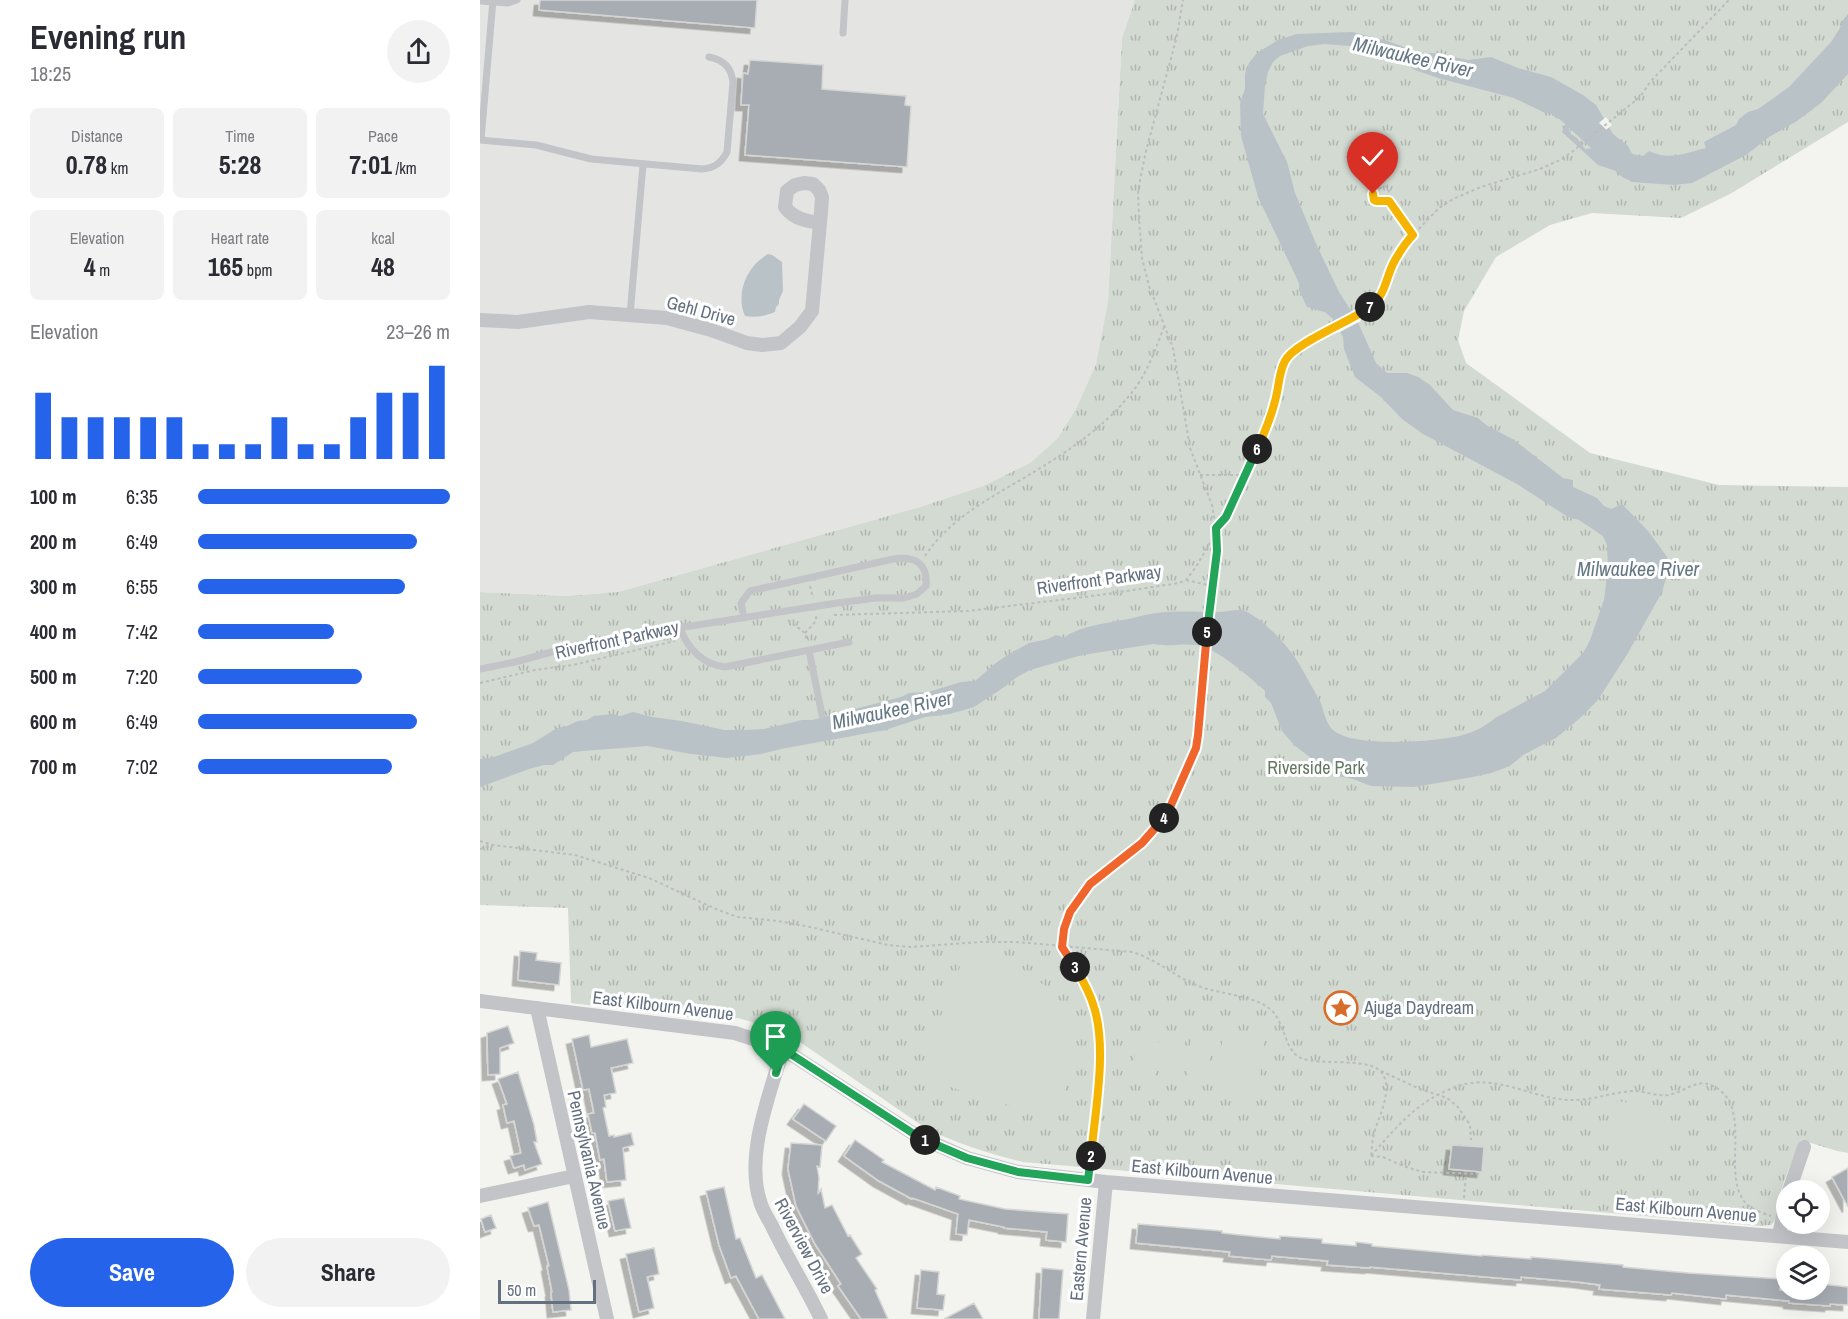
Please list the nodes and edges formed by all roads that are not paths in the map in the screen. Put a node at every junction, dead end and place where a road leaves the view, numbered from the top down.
1 (517, 0) edge
2 (845, 0) edge
3 (480, 1) edge
4 (493, 1) edge
5 (843, 33) dead end
6 (709, 57) dead end
7 (481, 140) edge
8 (643, 165) junction
9 (820, 224) dead end
10 (630, 315) junction
11 (480, 320) edge
12 (744, 618) junction
13 (680, 628) junction
14 (849, 642) dead end
15 (809, 650) junction
16 (480, 669) edge
17 (822, 714) dead end
18 (480, 1001) edge
19 (537, 1008) junction
20 (783, 1049) junction
21 (1804, 1147) dead end
22 (574, 1176) junction
23 (1793, 1180) edge
24 (1106, 1182) junction
25 (480, 1196) edge
26 (1779, 1235) joint
27 (1848, 1242) edge
28 (607, 1319) edge
29 (821, 1319) edge
30 (1093, 1319) edge

1 - 4 lane
2 - 5 lane
3 - 4 lane
4 - 7 lane
6 - 8 lane
7 - 8 lane
8 - 10 lane
9 - 10 street, Gehl Drive
10 - 11 street, Gehl Drive
12 - 12 lane
12 - 13 lane
13 - 15 lane
13 - 16 lane
14 - 15 lane
15 - 17 lane
18 - 19 street, East Kilbourn Avenue
19 - 20 street, East Kilbourn Avenue
19 - 22 street, Pennsylvania Avenue
20 - 24 street, East Kilbourn Avenue
20 - 29 street, Riverview Drive
21 - 23 street
22 - 25 street
22 - 28 street, Pennsylvania Avenue
24 - 26 street, East Kilbourn Avenue
24 - 30 street, Eastern Avenue
26 - 27 street, East Kilbourn Avenue

